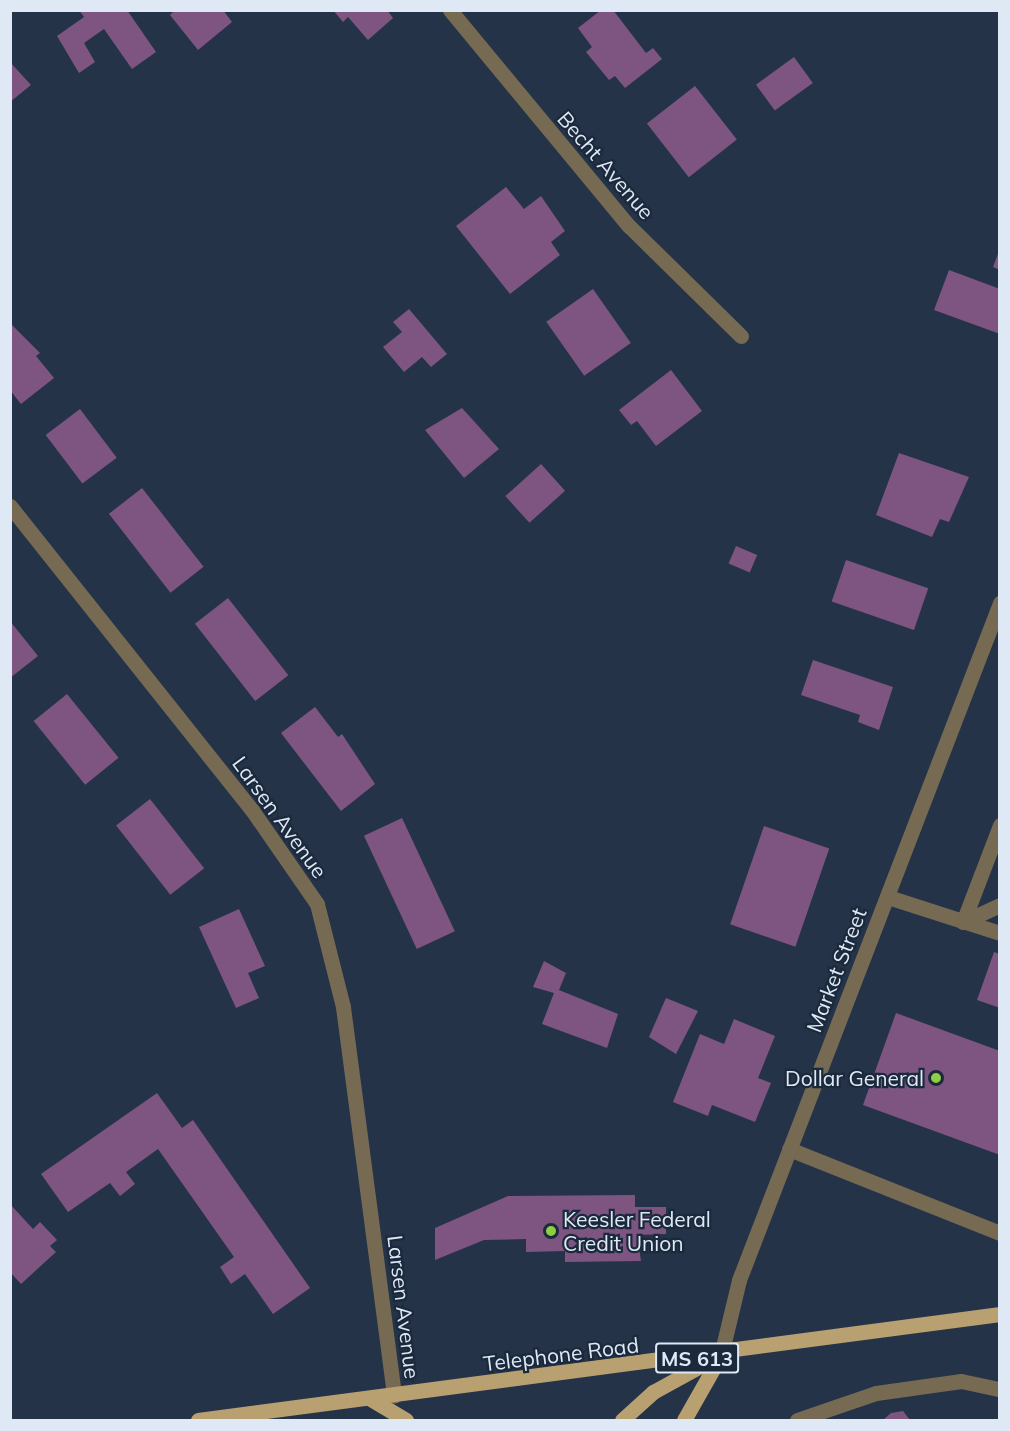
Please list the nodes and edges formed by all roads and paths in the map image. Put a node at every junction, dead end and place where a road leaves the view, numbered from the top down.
1 (450, 10) edge
2 (741, 336) dead end
3 (10, 506) edge
4 (999, 603) edge
5 (999, 825) edge
6 (888, 897) junction
7 (999, 905) edge
8 (963, 922) junction
9 (999, 933) edge
10 (789, 1149) junction
11 (999, 1233) edge
12 (999, 1314) edge
13 (721, 1355) junction
14 (999, 1389) edge
15 (394, 1396) junction
16 (369, 1398) junction
17 (198, 1420) edge
18 (406, 1420) edge
19 (622, 1420) edge
20 (684, 1420) edge
21 (797, 1420) edge

1 - 2 street, Becht Avenue
3 - 15 street, Larsen Avenue
4 - 6 street, Market Street
5 - 8 street
6 - 8 street
6 - 10 street, Market Street
7 - 8 street
8 - 9 street
10 - 11 street
10 - 13 street, Market Street
12 - 13 main road, Telephone Road / MS 613
13 - 15 main road, Telephone Road / MS 613
13 - 19 main road
13 - 20 main road, Market Street
14 - 21 street
15 - 16 main road, Telephone Road / MS 613
16 - 17 main road, Telephone Road / MS 613
16 - 18 main road

